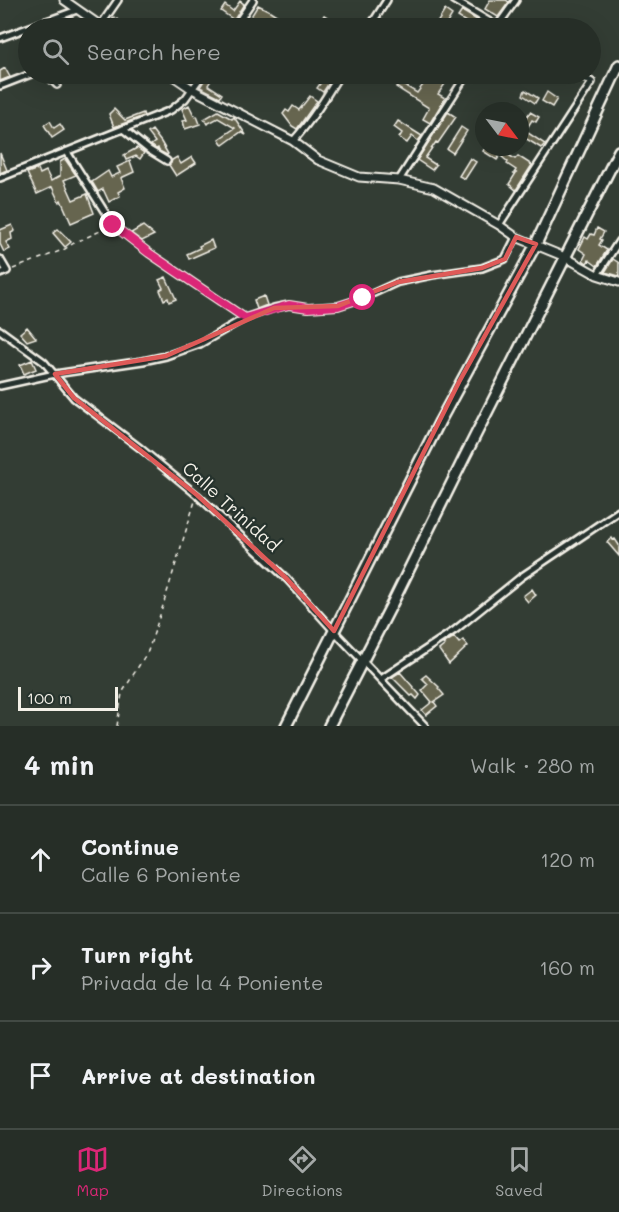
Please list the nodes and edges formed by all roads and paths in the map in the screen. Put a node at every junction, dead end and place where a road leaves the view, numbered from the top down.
1 (64, 0) edge
2 (118, 0) edge
3 (253, 0) edge
4 (387, 0) edge
5 (453, 0) edge
6 (516, 0) edge
7 (77, 10) junction
8 (55, 18) edge
9 (89, 18) edge
10 (107, 18) edge
11 (241, 18) edge
12 (375, 18) edge
13 (482, 18) edge
14 (504, 18) edge
15 (18, 31) edge
16 (0, 38) edge
17 (619, 65) edge
18 (18, 79) edge
19 (185, 84) edge
20 (196, 84) edge
21 (334, 84) edge
22 (461, 84) edge
23 (591, 84) edge
24 (0, 86) edge
25 (192, 89) junction
26 (123, 129) junction
27 (293, 141) junction
28 (619, 151) edge
29 (67, 152) junction
30 (167, 161) dead end
31 (0, 178) edge
32 (399, 180) junction
33 (113, 225) junction
34 (499, 225) junction
35 (516, 237) junction
36 (619, 241) edge
37 (536, 244) junction
38 (565, 256) junction
39 (0, 259) edge
40 (7, 271) junction
41 (0, 274) edge
42 (597, 275) junction
43 (619, 282) edge
44 (245, 318) junction
45 (0, 330) edge
46 (55, 374) junction
47 (0, 386) edge
48 (197, 495) junction
49 (619, 512) edge
50 (334, 631) junction
51 (363, 662) junction
52 (381, 680) junction
53 (117, 726) edge
54 (286, 726) edge
55 (329, 726) edge
56 (425, 726) edge

1 - 7 street
2 - 10 street
3 - 11 street
4 - 12 street
5 - 13 street
6 - 14 street
7 - 8 street
7 - 9 street
15 - 16 street
17 - 37 highway
18 - 24 street
19 - 25 street
20 - 25 street
21 - 27 street
22 - 32 street
23 - 34 street
25 - 26 street
25 - 27 street
26 - 29 street
26 - 30 street
27 - 32 street
28 - 38 highway
29 - 31 street
29 - 33 street
32 - 34 street
33 - 40 path
33 - 44 street
34 - 35 street
35 - 37 street
35 - 44 street
36 - 42 street
37 - 38 street
37 - 50 highway
38 - 42 street
38 - 51 highway
39 - 40 street
40 - 41 street
42 - 43 street
44 - 46 street
45 - 46 street, Calle Trinidad
46 - 47 street
46 - 48 street, Calle Trinidad
48 - 50 street, Calle Trinidad
48 - 53 path
49 - 52 street
50 - 51 street, Calle Trinidad
50 - 54 highway
51 - 52 street, Calle Trinidad
51 - 55 highway
52 - 56 street, Calle Trinidad

